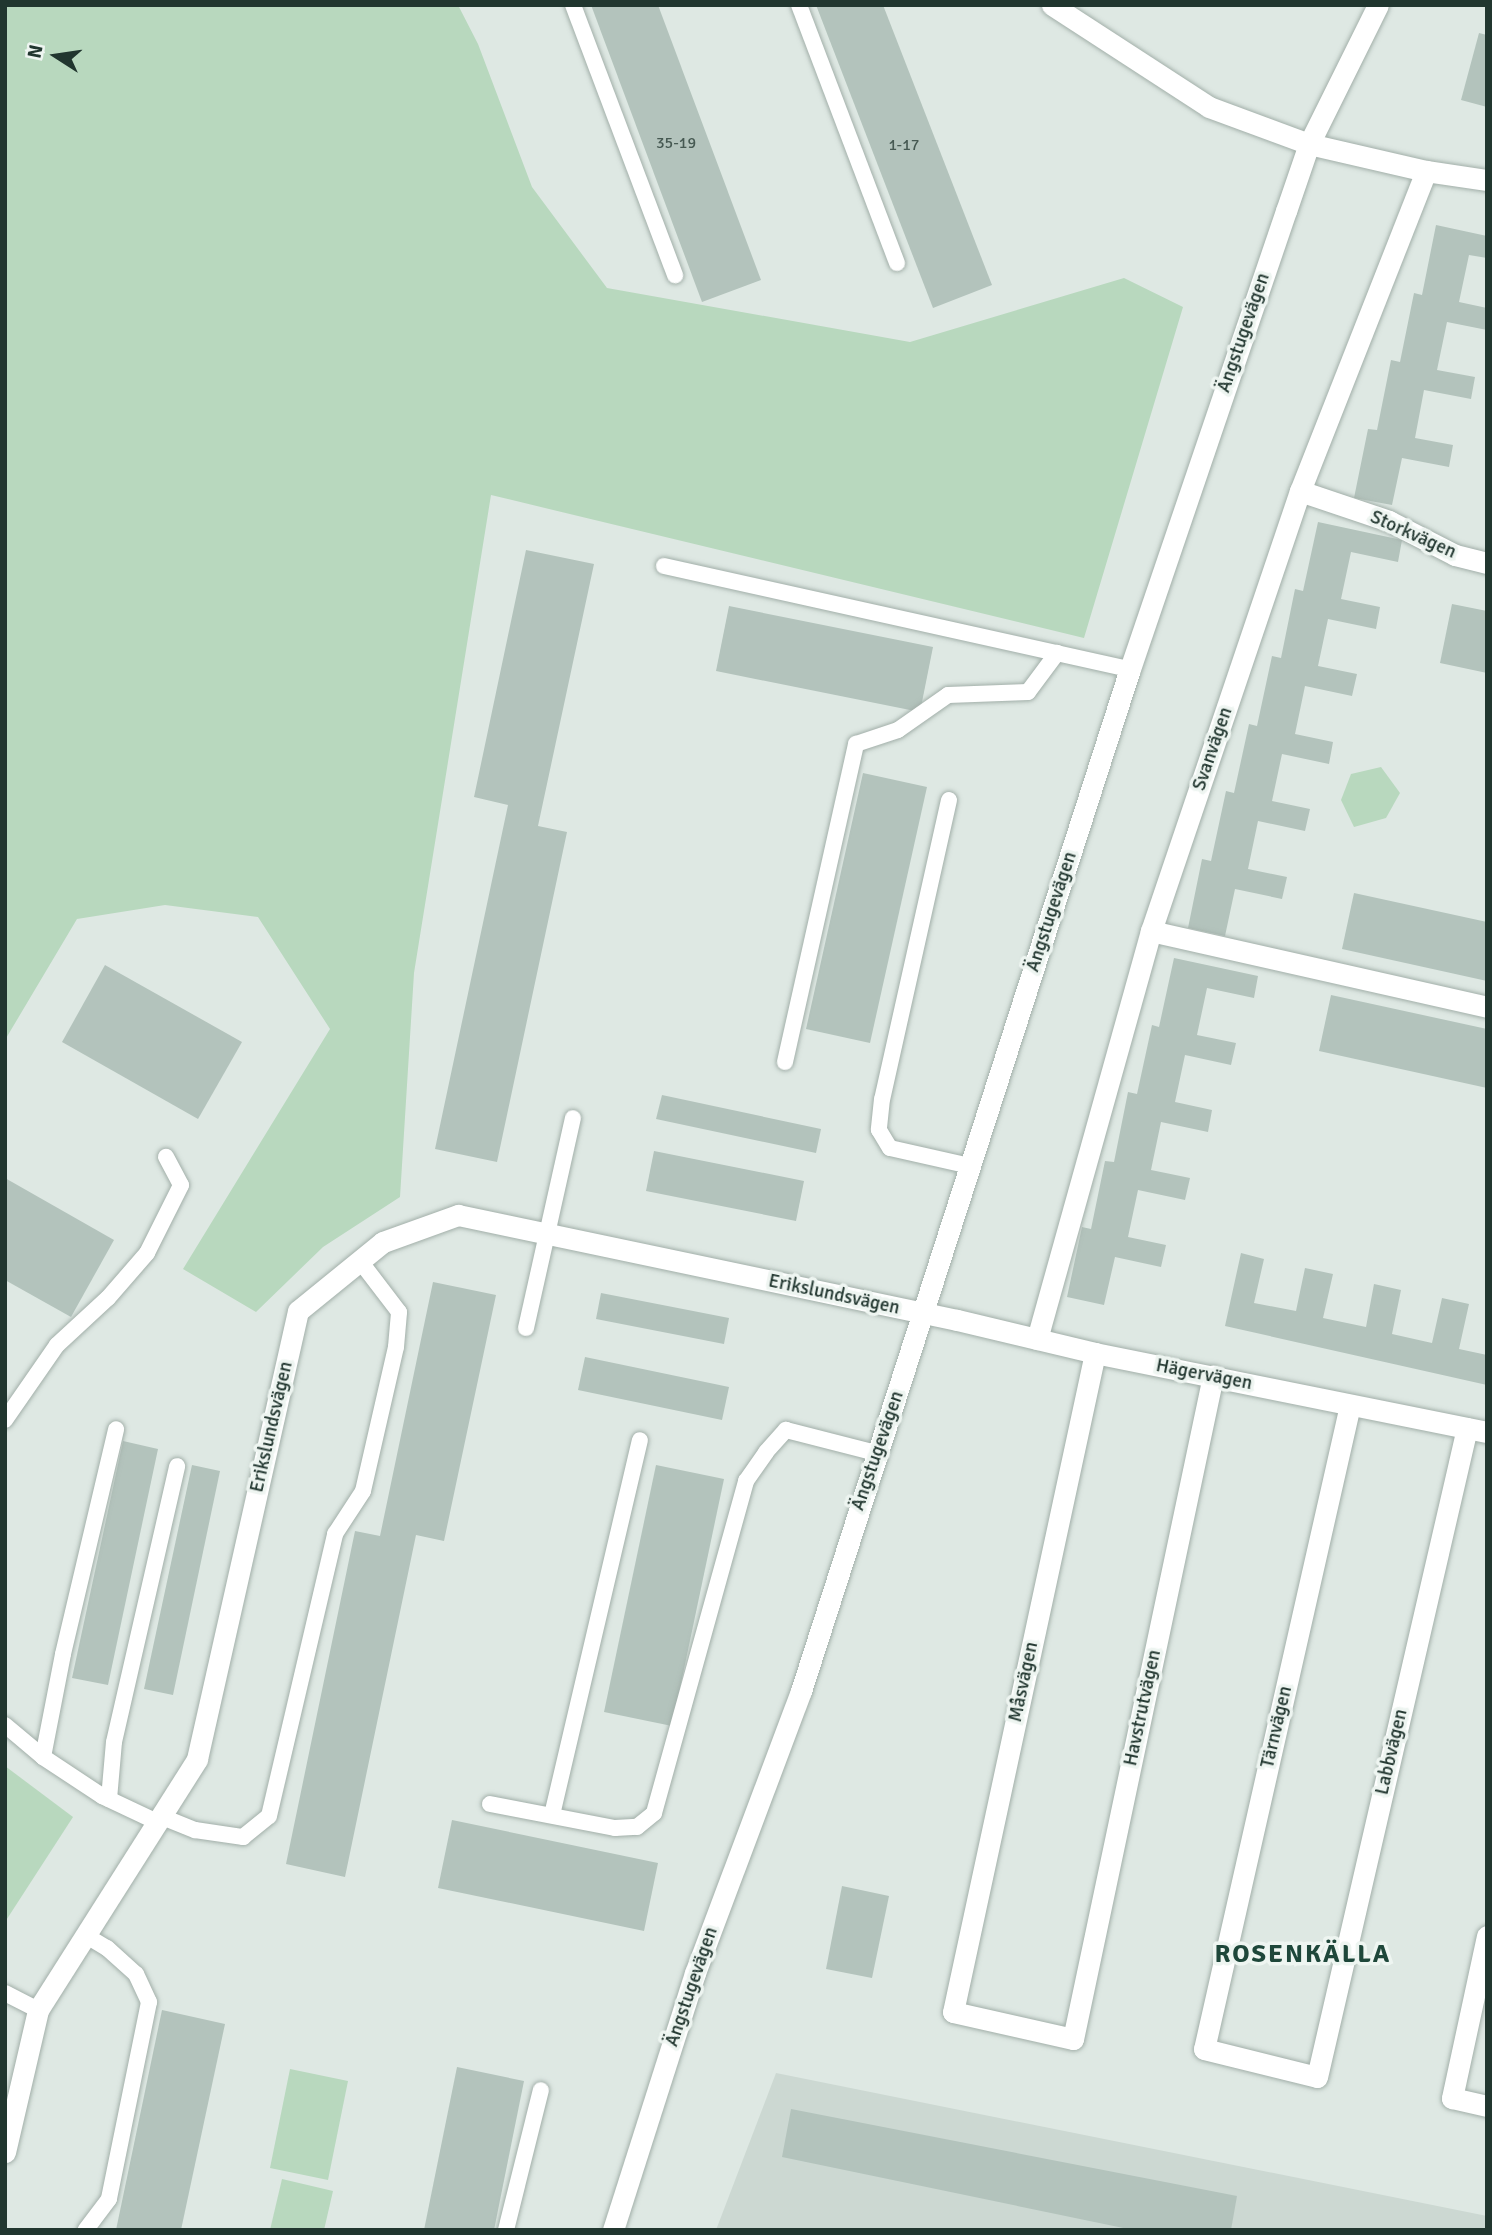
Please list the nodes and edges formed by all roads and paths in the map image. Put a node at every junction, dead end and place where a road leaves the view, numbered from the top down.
1 (573, 5) edge
2 (799, 5) edge
3 (1052, 5) edge
4 (1378, 5) edge
5 (1309, 144) junction
6 (1426, 171) junction
7 (1487, 180) edge
8 (897, 263) dead end
9 (675, 275) dead end
10 (1300, 491) junction
11 (1487, 563) edge
12 (664, 566) dead end
13 (1057, 653) junction
14 (1130, 669) junction
15 (949, 800) dead end
16 (1151, 931) junction
17 (1487, 1007) edge
18 (786, 1062) dead end
19 (573, 1118) dead end
20 (166, 1157) dead end
21 (970, 1166) junction
22 (547, 1234) junction
23 (360, 1261) junction
24 (923, 1313) junction
25 (526, 1328) dead end
26 (1037, 1339) junction
27 (1095, 1353) junction
28 (1213, 1376) junction
29 (1350, 1405) junction
30 (5, 1420) edge
31 (116, 1429) dead end
32 (1477, 1430) edge
33 (640, 1440) dead end
34 (876, 1453) junction
35 (177, 1466) dead end
36 (5, 1725) edge
37 (43, 1757) junction
38 (109, 1799) junction
39 (490, 1804) dead end
40 (552, 1815) junction
41 (159, 1819) junction
42 (85, 1935) junction
43 (1487, 1936) edge
44 (5, 1993) edge
45 (38, 2010) junction
46 (1073, 2039) joint
47 (1317, 2077) joint
48 (541, 2090) dead end
49 (1487, 2106) edge
50 (5, 2152) edge
51 (86, 2230) edge
52 (506, 2230) edge
53 (613, 2230) edge

1 - 9 lane
2 - 8 lane
3 - 5 street
4 - 5 street, Ängstugevägen
5 - 6 street
5 - 14 street, Ängstugevägen
6 - 7 street
6 - 10 street, Svanvägen
10 - 11 street, Storkvägen
10 - 16 street, Svanvägen
12 - 13 lane
13 - 14 lane
13 - 18 lane
14 - 21 street, Ängstugevägen
15 - 21 lane
16 - 17 street
16 - 26 street, Svanvägen
19 - 22 lane
20 - 30 lane
21 - 24 street, Ängstugevägen
22 - 23 street, Erikslundsvägen
22 - 24 street, Erikslundsvägen
22 - 25 lane
23 - 41 street, Erikslundsvägen
23 - 41 lane
24 - 26 street, Hägervägen
24 - 34 street, Ängstugevägen
26 - 27 street, Hägervägen
27 - 28 street, Hägervägen
27 - 46 street, Måsvägen
28 - 29 street, Hägervägen
28 - 46 street, Havstrutvägen
29 - 32 street, Hägervägen
29 - 47 street, Tärnvägen
31 - 37 lane
32 - 47 street, Labbvägen
33 - 40 lane
34 - 40 lane
34 - 53 street, Ängstugevägen
35 - 38 lane
36 - 37 lane
37 - 38 lane
38 - 41 lane
39 - 40 lane
41 - 42 street, Erikslundsvägen
42 - 45 street, Erikslundsvägen
42 - 51 lane
43 - 49 street
44 - 45 lane
45 - 50 street, Erikslundsvägen
48 - 52 lane

